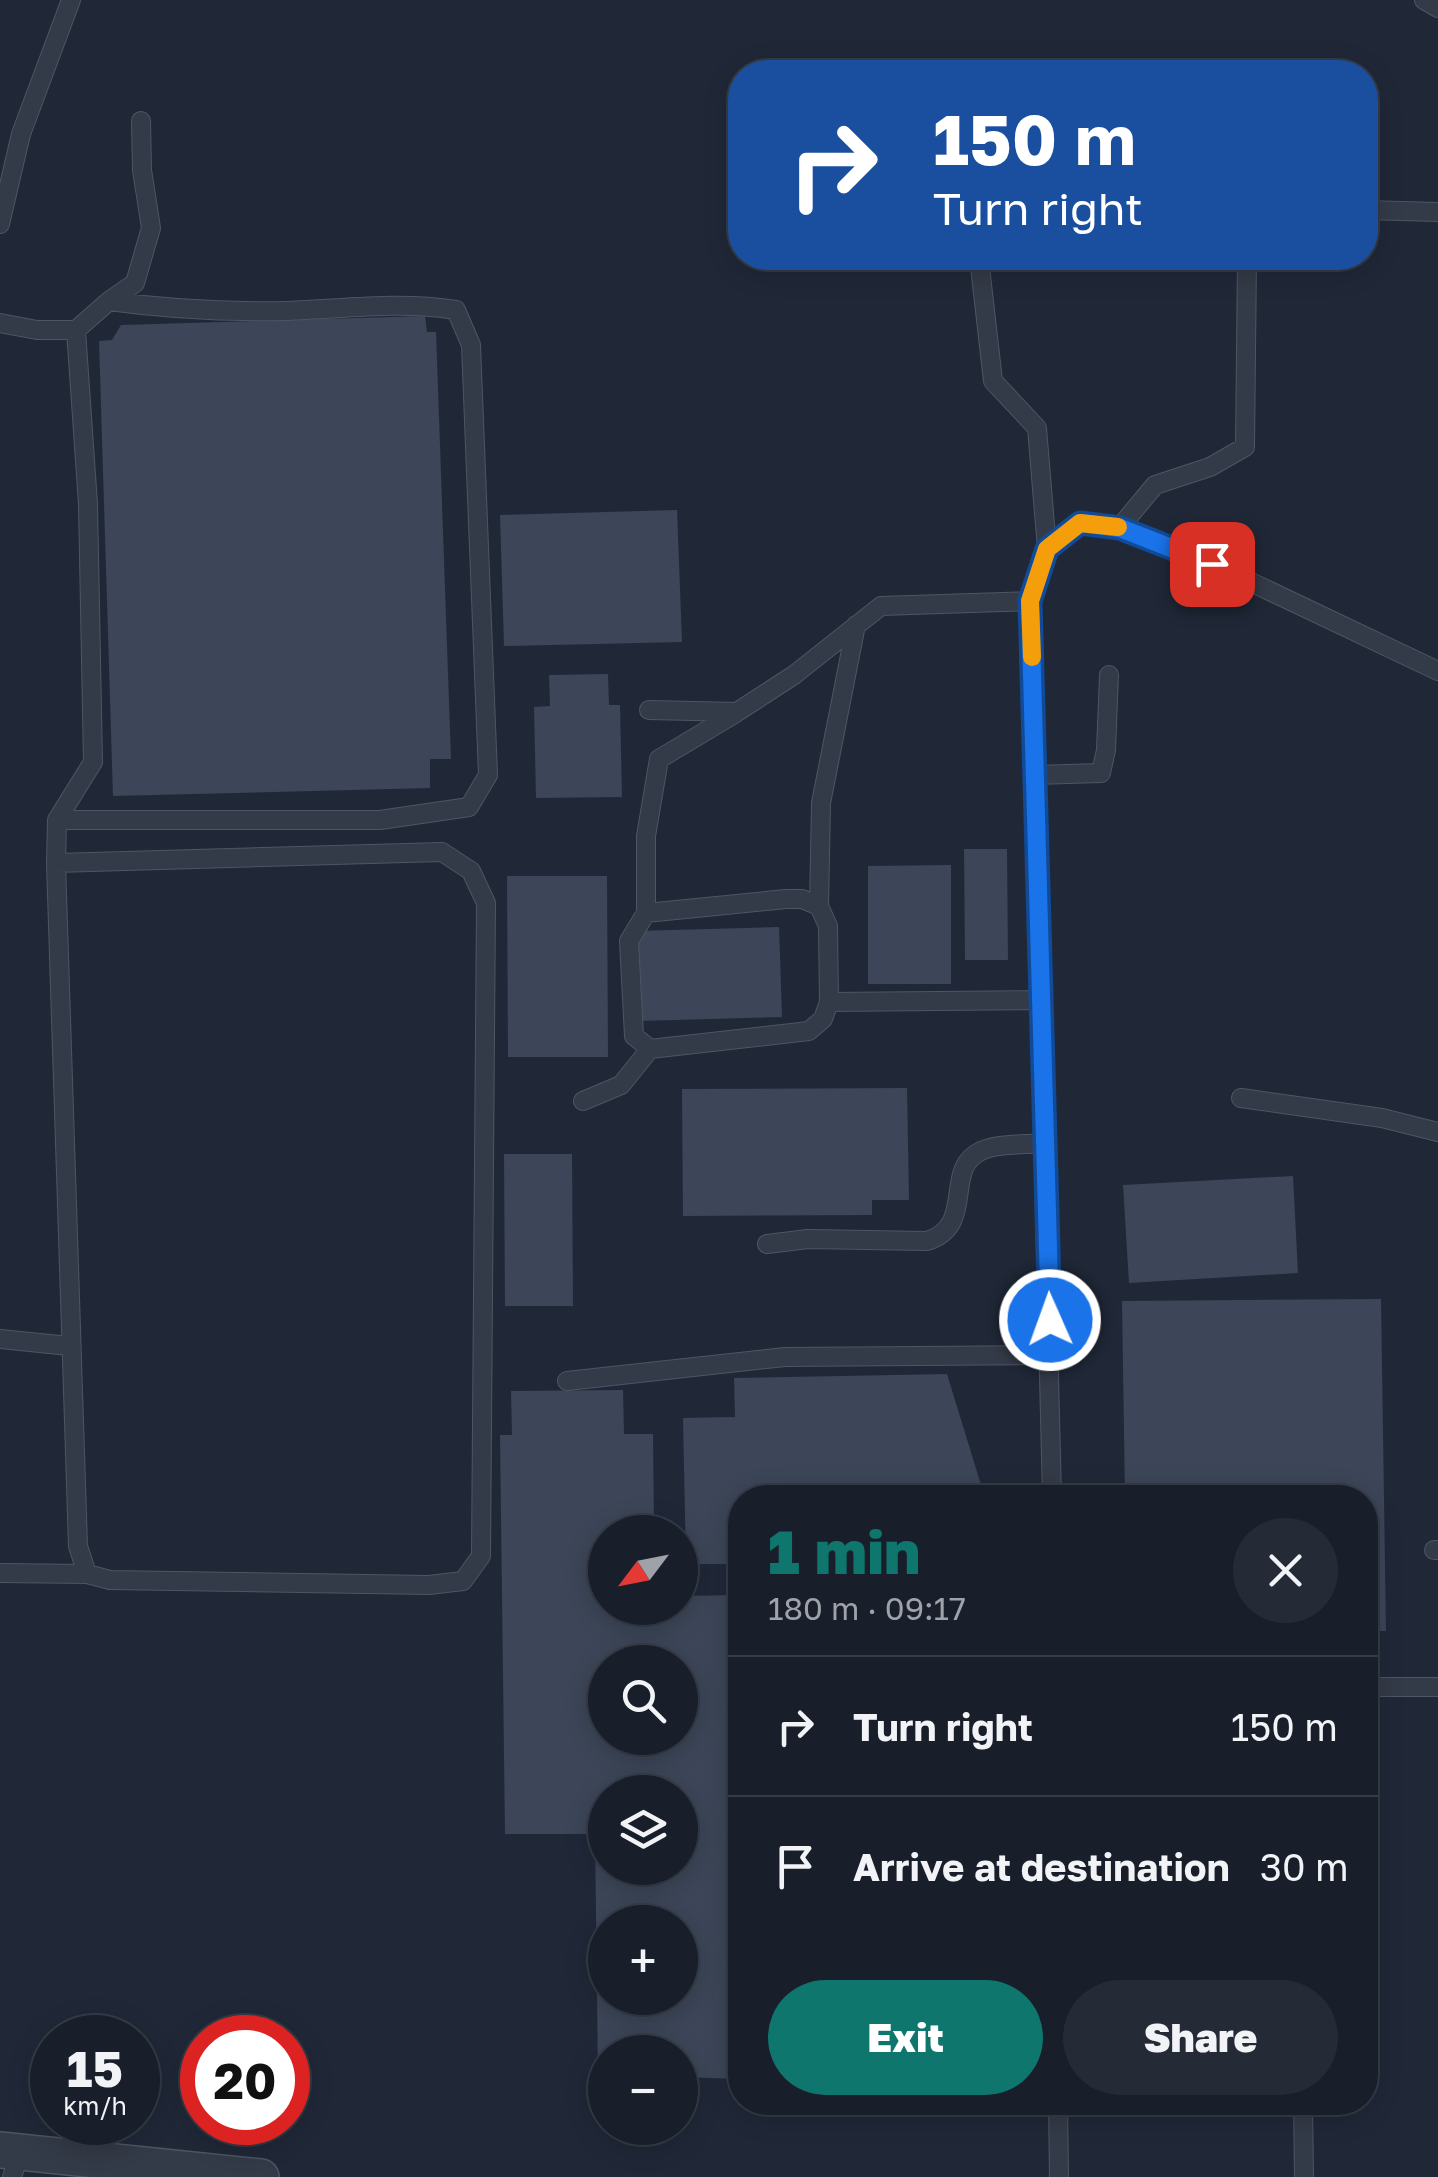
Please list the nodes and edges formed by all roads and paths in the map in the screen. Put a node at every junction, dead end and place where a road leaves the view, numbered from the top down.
1 (72, 0) edge
2 (1424, 0) edge
3 (1438, 8) edge
4 (141, 121) dead end
5 (1378, 210) edge
6 (1438, 212) edge
7 (0, 224) edge
8 (980, 270) edge
9 (1247, 270) edge
10 (109, 301) junction
11 (0, 323) edge
12 (76, 330) junction
13 (1120, 528) junction
14 (1047, 549) junction
15 (1030, 601) junction
16 (856, 626) junction
17 (1438, 670) edge
18 (1108, 675) dead end
19 (649, 710) dead end
20 (737, 712) junction
21 (1035, 775) junction
22 (56, 820) junction
23 (56, 863) junction
24 (819, 906) junction
25 (646, 913) junction
26 (1041, 1000) junction
27 (829, 1002) junction
28 (650, 1049) junction
29 (1240, 1098) dead end
30 (583, 1101) dead end
31 (1438, 1132) edge
32 (1045, 1143) junction
33 (767, 1244) dead end
34 (0, 1338) edge
35 (70, 1346) junction
36 (1050, 1355) junction
37 (567, 1382) dead end
38 (1052, 1485) edge
39 (0, 1572) edge
40 (87, 1574) junction
41 (1378, 1687) edge
42 (1438, 1687) edge
43 (1058, 2115) edge
44 (1303, 2115) edge
45 (11, 2160) edge
46 (261, 2177) edge
47 (1059, 2177) edge
48 (1304, 2177) edge

1 - 7 lane
2 - 3 lane
4 - 10 lane
5 - 6 lane
8 - 14 lane
9 - 13 lane
10 - 12 lane
10 - 22 lane
11 - 12 lane
12 - 22 lane
13 - 14 lane
13 - 17 lane
14 - 15 lane
15 - 16 lane
15 - 21 lane
16 - 20 lane
16 - 24 lane
18 - 21 lane
19 - 20 lane
20 - 25 lane
21 - 26 lane
22 - 23 lane
23 - 35 lane
23 - 40 lane
24 - 25 lane
24 - 27 lane
25 - 28 lane
26 - 27 lane
26 - 32 lane
27 - 28 lane
28 - 30 lane
29 - 31 lane
32 - 33 lane
32 - 36 lane
34 - 35 lane
35 - 40 lane
36 - 37 lane
36 - 38 lane
39 - 40 lane
41 - 42 lane
43 - 47 lane
44 - 48 lane
45 - 46 street

